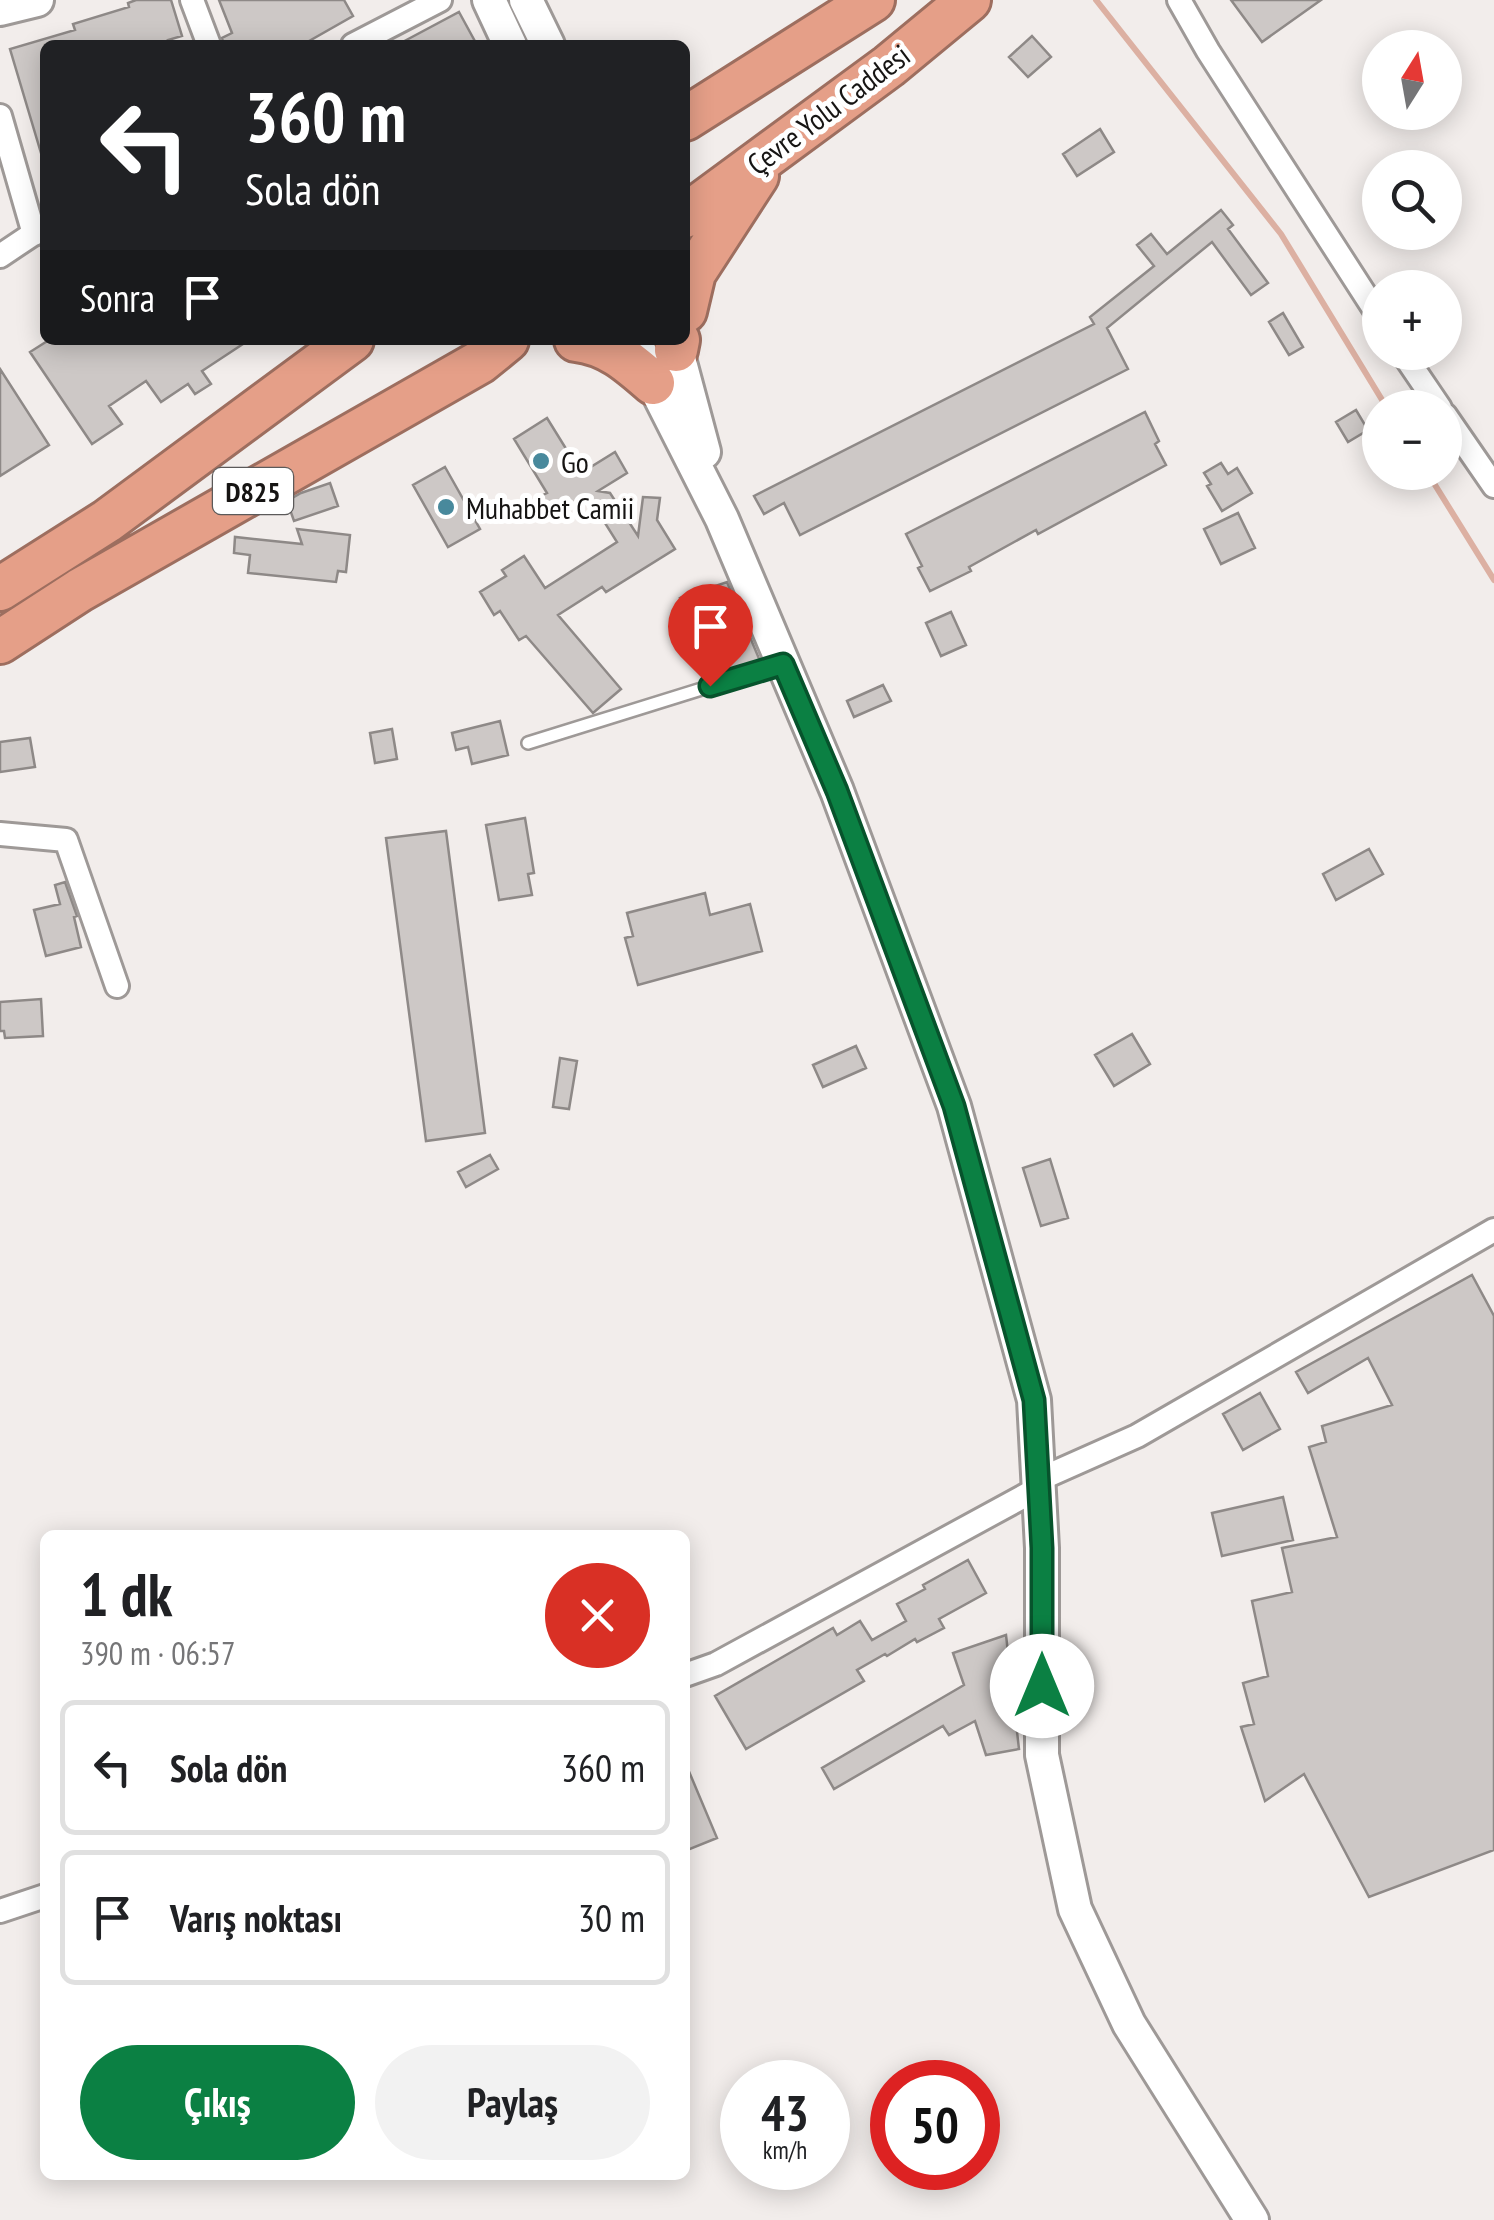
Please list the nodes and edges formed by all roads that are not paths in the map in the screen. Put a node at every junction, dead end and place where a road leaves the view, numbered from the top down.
1 (37, 0) edge
2 (192, 0) edge
3 (440, 0) edge
4 (489, 0) edge
5 (526, 0) edge
6 (873, 0) edge
7 (968, 0) edge
8 (1178, 0) edge
9 (0, 10) edge
10 (206, 40) edge
11 (363, 40) edge
12 (508, 40) edge
13 (546, 40) edge
14 (693, 110) edge
15 (0, 116) edge
16 (772, 152) junction
17 (690, 212) edge
18 (39, 230) edge
19 (0, 256) edge
20 (690, 287) edge
21 (1362, 290) edge
22 (523, 345) edge
23 (601, 345) edge
24 (673, 345) edge
25 (328, 347) edge
26 (493, 351) edge
27 (1462, 440) edge
28 (1494, 486) edge
29 (0, 590) edge
30 (0, 642) edge
31 (783, 664) junction
32 (528, 743) dead end
33 (0, 834) edge
34 (117, 986) dead end
35 (1494, 1230) edge
36 (1039, 1484) junction
37 (690, 1673) edge
38 (40, 1898) edge
39 (0, 1911) edge
40 (1252, 2220) edge

1 - 9 main road
2 - 10 street
3 - 11 street
4 - 12 main road
5 - 13 main road
6 - 14 highway, Çevre Yolu Caddesi
7 - 16 highway, Çevre Yolu Caddesi
8 - 21 street
15 - 18 street
16 - 17 highway, Çevre Yolu Caddesi
16 - 20 highway
18 - 19 street
22 - 26 highway
23 - 24 highway
24 - 31 main road
25 - 29 highway, D825
26 - 30 highway, D825
27 - 28 street
31 - 32 lane
31 - 36 main road
33 - 34 street
35 - 36 street
36 - 37 street
36 - 40 main road
38 - 39 street

